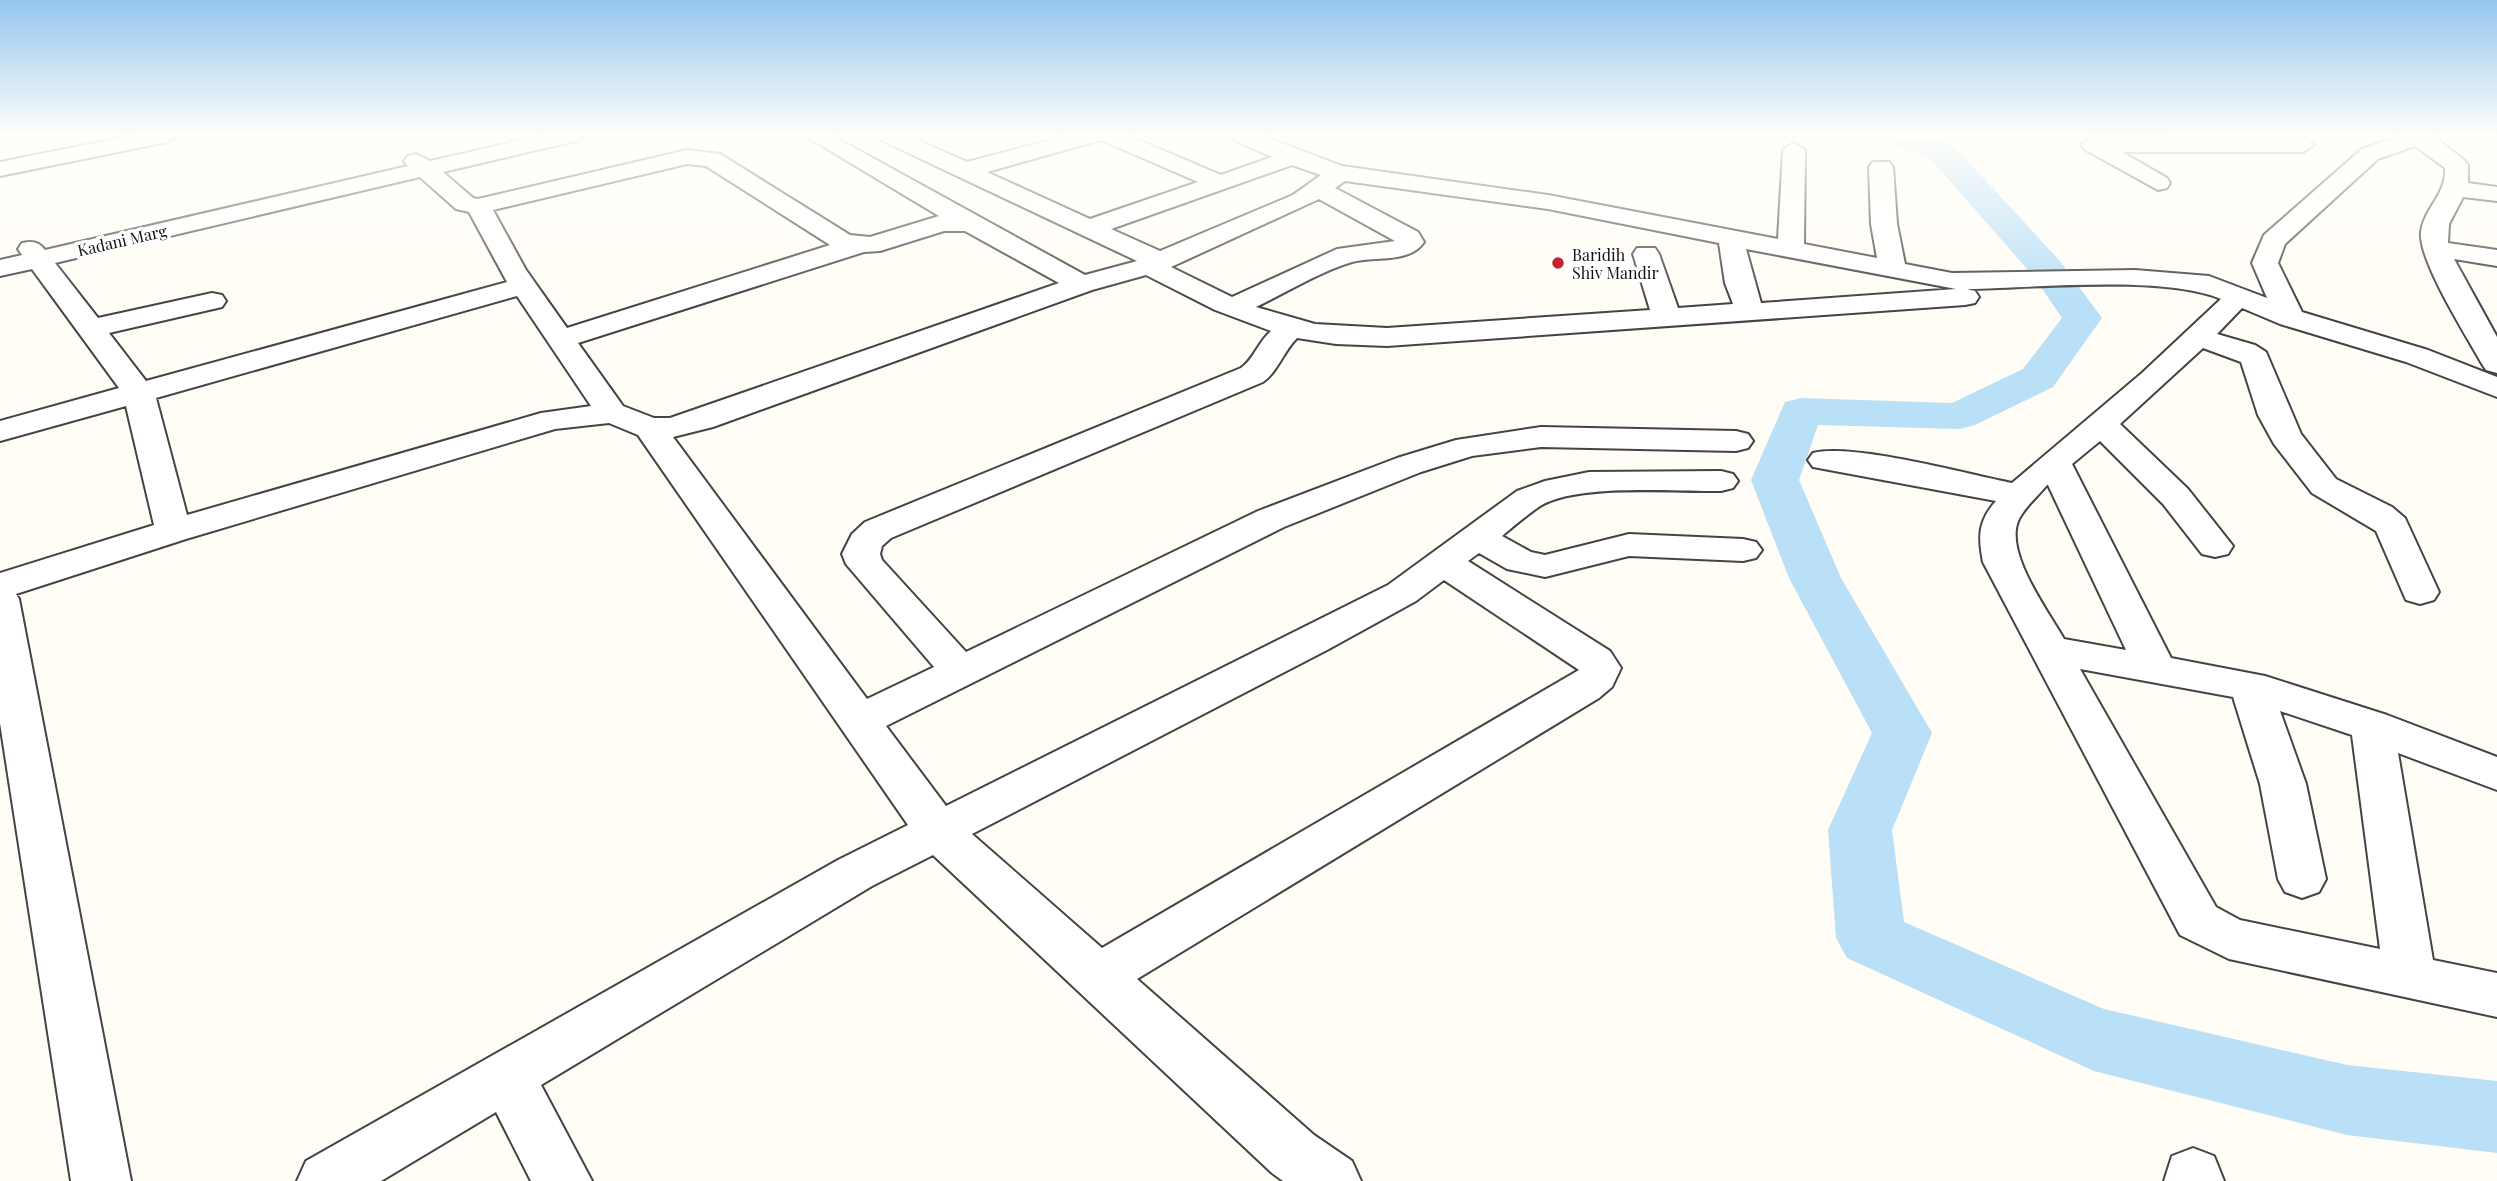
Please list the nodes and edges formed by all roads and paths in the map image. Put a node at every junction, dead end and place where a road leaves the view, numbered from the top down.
1 (284, 190) edge
2 (453, 190) edge
3 (550, 190) edge
4 (764, 190) edge
5 (912, 190) edge
6 (1009, 190) edge
7 (1199, 190) edge
8 (1316, 190) edge
9 (1342, 190) edge
10 (1424, 190) edge
11 (1793, 190) edge
12 (1882, 190) edge
13 (2330, 190) edge
14 (2454, 190) edge
15 (2464, 190) edge
16 (2497, 194) edge
17 (1087, 200) dead end
18 (478, 206) junction
19 (1122, 217) junction
20 (970, 223) junction
21 (1090, 228) junction
22 (1731, 239) junction
23 (856, 246) junction
24 (2437, 248) junction
25 (1791, 250) junction
26 (1646, 254) dead end
27 (13, 255) edge
28 (2497, 258) edge
29 (1155, 264) junction
30 (1893, 270) junction
31 (1082, 284) junction
32 (523, 286) junction
33 (2022, 287) junction
34 (212, 301) dead end
35 (2229, 306) junction
36 (1232, 307) junction
37 (1750, 312) junction
38 (1667, 318) junction
39 (2290, 318) junction
40 (1292, 327) junction
41 (90, 328) junction
42 (2196, 337) junction
43 (561, 340) junction
44 (2497, 364) edge
45 (2497, 388) edge
46 (139, 393) junction
47 (612, 414) junction
48 (2100, 424) junction
49 (650, 428) junction
50 (0, 431) edge
51 (1825, 460) dead end
52 (2054, 463) junction
53 (2021, 495) junction
54 (173, 531) junction
55 (2215, 546) dead end
56 (1460, 549) junction
57 (1743, 550) dead end
58 (0, 586) edge
59 (2420, 592) dead end
60 (0, 599) edge
61 (2050, 650) junction
62 (2155, 667) junction
63 (960, 671) junction
64 (2250, 686) junction
65 (859, 721) junction
66 (2372, 726) junction
67 (2497, 774) edge
68 (938, 831) junction
69 (2302, 879) dead end
70 (1099, 976) junction
71 (2410, 976) junction
72 (2497, 995) edge
73 (507, 1077) junction
74 (101, 1181) edge
75 (327, 1181) edge
76 (562, 1181) edge
77 (1331, 1181) edge

1 - 27 street, Kadani Marg
2 - 18 street
3 - 18 street
4 - 23 street
5 - 20 street
6 - 21 street
7 - 19 street
8 - 29 street
9 - 36 street
10 - 22 street
11 - 25 street
12 - 30 street
13 - 39 street
14 - 24 street
15 - 16 street
17 - 19 street
18 - 32 street
19 - 21 street
20 - 23 street
20 - 31 street
21 - 29 street
22 - 25 street
22 - 37 street
23 - 43 street
24 - 28 street
24 - 44 street
25 - 30 street
26 - 38 street
27 - 41 street
29 - 31 street
29 - 36 street
30 - 33 street
31 - 49 street
32 - 43 street
32 - 46 street
33 - 35 street
33 - 37 street
33 - 39 street
34 - 41 street
35 - 39 street
35 - 42 street
36 - 40 street
37 - 38 street
38 - 40 street
39 - 45 street
40 - 63 street
41 - 46 street
42 - 48 street
42 - 59 street
43 - 47 street
46 - 50 street
46 - 54 street
47 - 49 street
47 - 54 street
48 - 52 street
48 - 55 street
49 - 65 street
51 - 53 street
52 - 53 street
52 - 62 street
53 - 61 street
54 - 58 street
56 - 57 street
56 - 63 street
56 - 68 street
56 - 70 street
60 - 74 street
61 - 62 street
61 - 71 street
62 - 64 street
63 - 65 street
64 - 66 street
64 - 69 street
65 - 68 street
66 - 67 street
66 - 71 street
68 - 70 street
68 - 73 street
70 - 77 street
71 - 72 street
73 - 75 street
73 - 76 street

